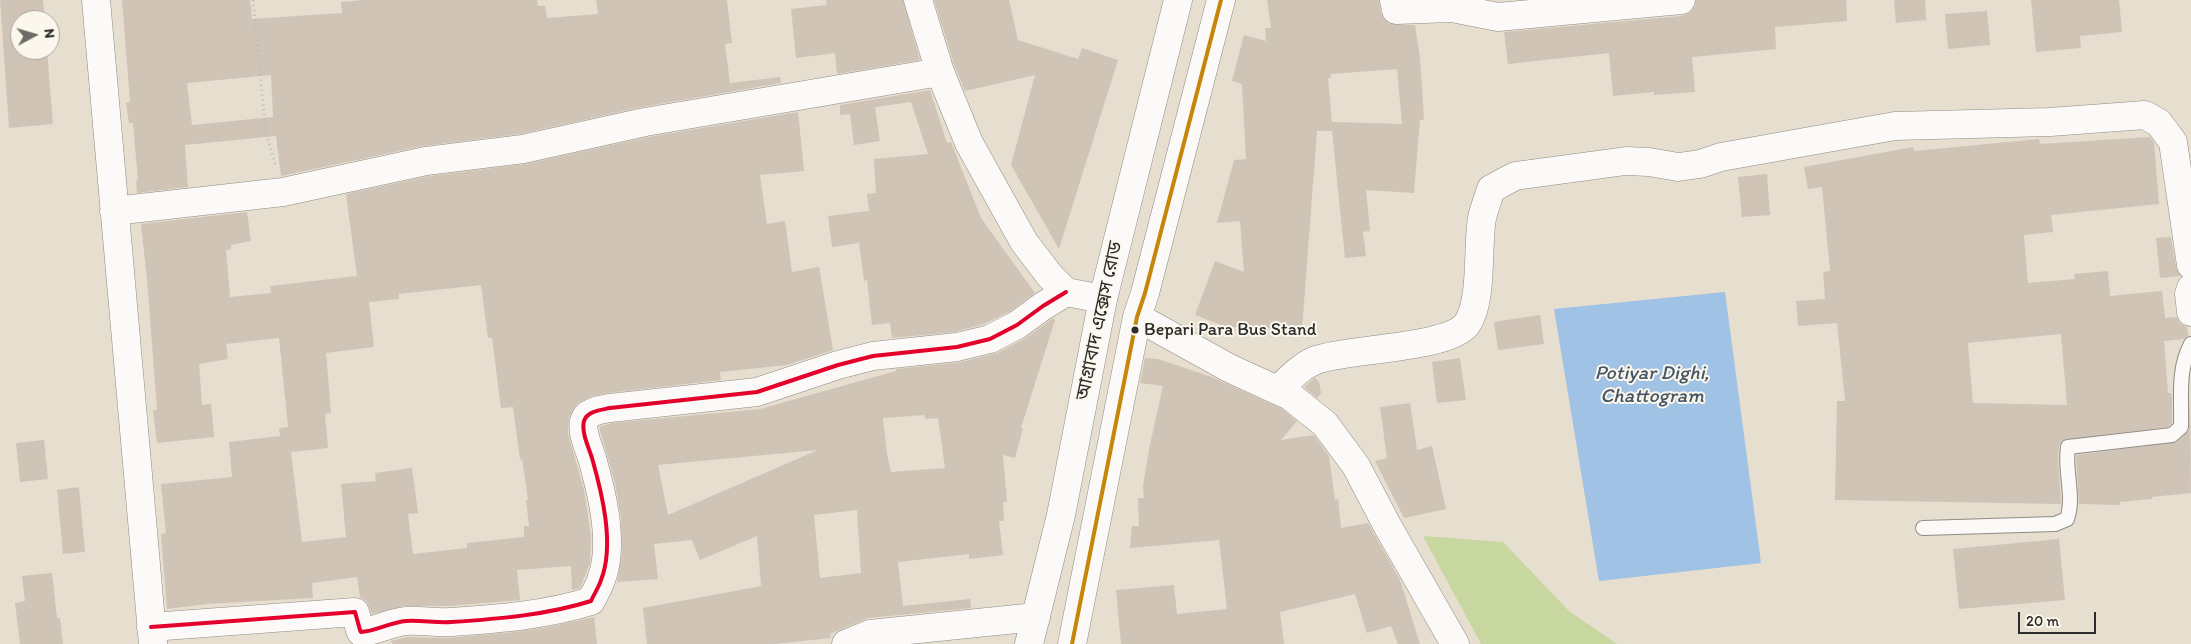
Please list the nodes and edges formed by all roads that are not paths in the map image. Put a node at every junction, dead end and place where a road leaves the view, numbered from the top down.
1 (96, 0) edge
2 (918, 0) edge
3 (1178, 0) edge
4 (1221, 0) edge
5 (1394, 0) edge
6 (1681, 0) edge
7 (940, 72) junction
8 (114, 211) junction
9 (2191, 265) edge
10 (2191, 288) edge
11 (1066, 292) junction
12 (1103, 299) junction
13 (2191, 312) edge
14 (1137, 317) junction
15 (2191, 344) edge
16 (1278, 390) junction
17 (1923, 528) dead end
18 (1036, 617) junction
19 (152, 636) edge
20 (846, 644) edge
21 (1029, 644) edge
22 (1072, 644) edge
23 (1455, 644) edge

1 - 8 street
2 - 7 street
3 - 12 street, আগ্রাবাদ এক্সেস রোড
4 - 14 street, আগ্রাবাদ এক্সেস রোড
5 - 6 street
7 - 8 street
7 - 11 street
8 - 19 street
9 - 16 street
10 - 13 street
11 - 12 street
11 - 19 street
12 - 18 street, আগ্রাবাদ এক্সেস রোড
14 - 16 street
14 - 22 street, আগ্রাবাদ এক্সেস রোড
15 - 17 lane
16 - 23 street
18 - 20 street
18 - 21 street, আগ্রাবাদ এক্সেস রোড

